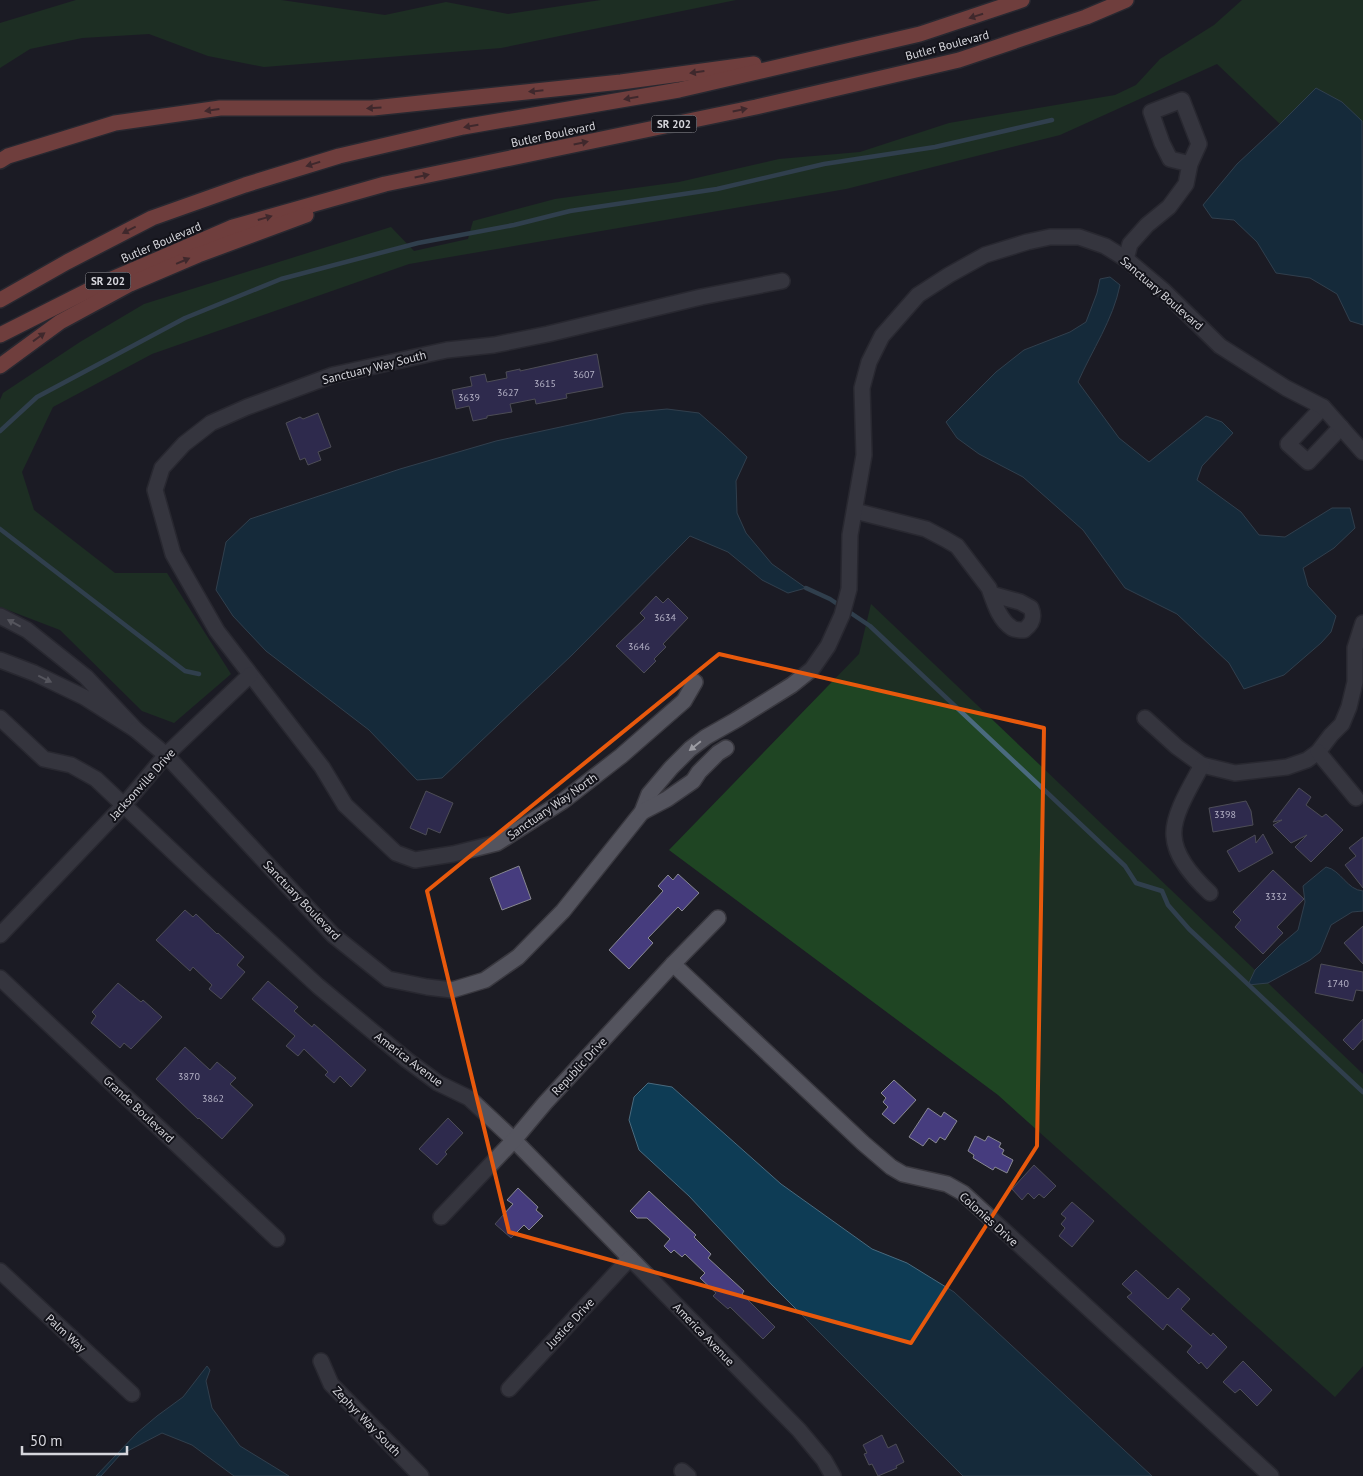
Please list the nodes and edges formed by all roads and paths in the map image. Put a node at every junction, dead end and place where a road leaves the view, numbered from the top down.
1 (1022, 0) edge
2 (1126, 0) edge
3 (849, 51) junction
4 (0, 161) edge
5 (1190, 164) dead end
6 (385, 184) junction
7 (1126, 258) junction
8 (782, 281) dead end
9 (0, 300) edge
10 (0, 336) edge
11 (0, 366) edge
12 (1323, 407) junction
13 (1341, 427) junction
14 (1363, 452) edge
15 (855, 511) junction
16 (991, 594) dead end
17 (0, 616) edge
18 (1363, 623) edge
19 (0, 660) edge
20 (250, 675) junction
21 (695, 682) dead end
22 (0, 718) edge
23 (1145, 718) dead end
24 (736, 720) junction
25 (136, 730) junction
26 (1318, 752) junction
27 (166, 755) junction
28 (1202, 765) junction
29 (1356, 798) dead end
30 (124, 805) junction
31 (642, 812) junction
32 (1210, 893) dead end
33 (718, 918) dead end
34 (0, 935) edge
35 (673, 964) junction
36 (0, 978) edge
37 (514, 1140) junction
38 (441, 1217) dead end
39 (277, 1239) dead end
40 (630, 1258) junction
41 (0, 1271) edge
42 (321, 1361) dead end
43 (509, 1389) dead end
44 (132, 1394) dead end
45 (420, 1476) edge
46 (833, 1476) edge
47 (1271, 1476) edge

1 -> 3 highway, Butler Boulevard / SR 202
6 -> 2 highway, Butler Boulevard / SR 202
3 -> 4 highway
3 -> 9 highway, Butler Boulevard / SR 202
5 - 7 street
10 -> 6 highway, Butler Boulevard / SR 202
11 -> 6 highway
7 - 12 street, Sanctuary Boulevard
7 - 15 street, Sanctuary Boulevard
8 - 20 street, Sanctuary Way South
12 - 13 street, Sanctuary Boulevard
12 - 13 street
13 - 14 street, Sanctuary Boulevard
15 - 16 street
15 - 24 street, Sanctuary Boulevard
25 -> 17 street, Sanctuary Boulevard
18 - 26 street
19 -> 25 street, Sanctuary Boulevard
20 - 21 street, Sanctuary Way North
20 - 27 street, Jacksonville Drive
22 - 30 street, America Avenue
23 - 28 street
24 -> 31 street, Sanctuary Boulevard
24 - 31 street, Sanctuary Boulevard
25 - 27 street, Sanctuary Boulevard
26 - 28 street
26 - 29 street
27 - 30 street, Jacksonville Drive
27 - 31 street, Sanctuary Boulevard
28 - 32 street
30 - 34 street, Jacksonville Drive
30 - 37 street, America Avenue
33 - 35 street, Republic Drive
35 - 37 street, Republic Drive
35 - 47 street, Colonies Drive
36 - 39 street, Grande Boulevard
37 - 38 street, Republic Drive
37 - 40 street, America Avenue
40 - 43 street, Justice Drive
40 - 46 street, America Avenue
41 - 44 street, Palm Way
42 - 45 street, Zephyr Way South

